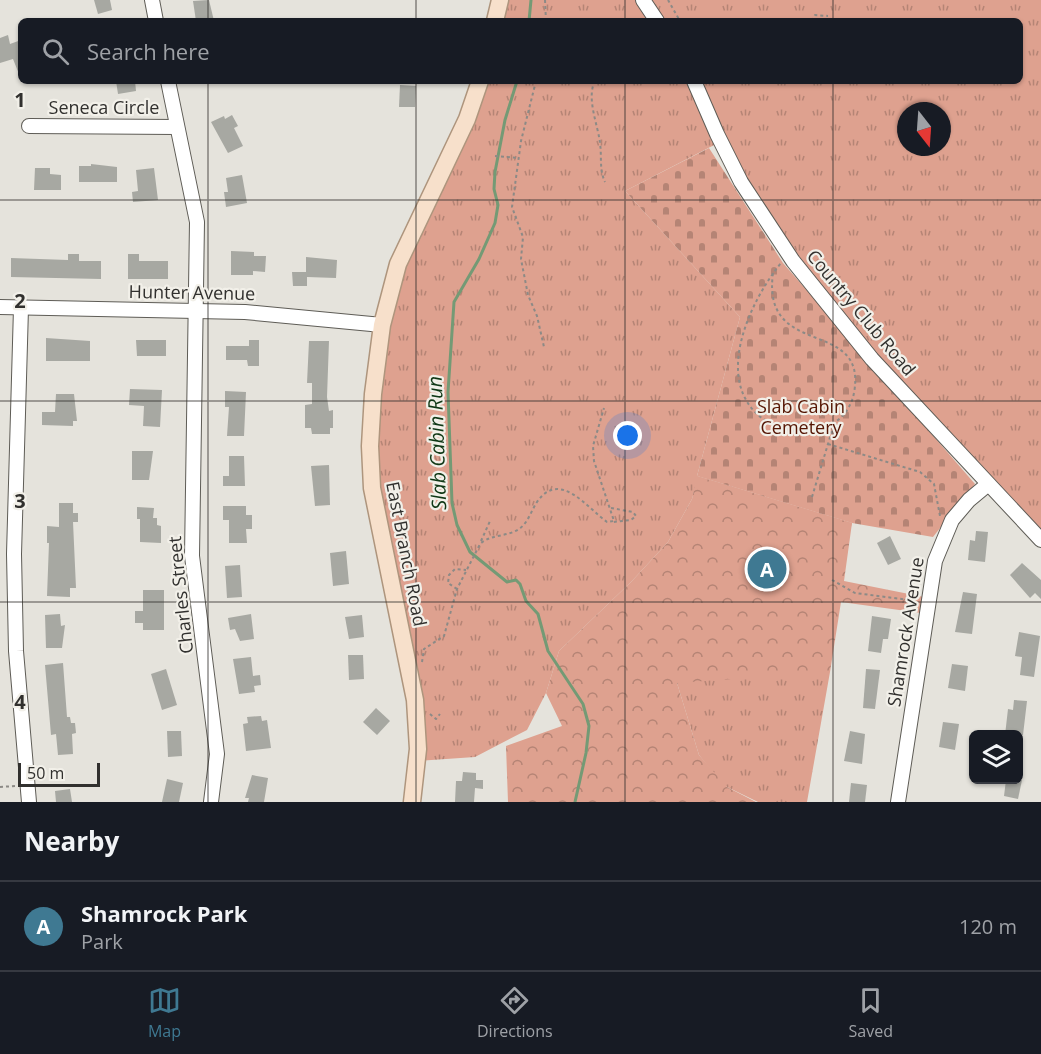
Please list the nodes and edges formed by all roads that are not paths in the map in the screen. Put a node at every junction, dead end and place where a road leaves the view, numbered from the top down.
1 (152, 0) edge
2 (500, 0) edge
3 (643, 0) edge
4 (155, 18) edge
5 (496, 18) edge
6 (655, 18) edge
7 (169, 84) edge
8 (479, 84) edge
9 (695, 84) edge
10 (30, 126) dead end
11 (177, 127) junction
12 (0, 307) edge
13 (21, 308) junction
14 (195, 310) junction
15 (382, 325) junction
16 (987, 485) junction
17 (1041, 540) edge
18 (29, 802) edge
19 (210, 802) edge
20 (412, 802) edge
21 (898, 802) edge

1 - 4 street
2 - 5 main road
3 - 6 street
7 - 11 street, Charles Street
8 - 15 main road, East Branch Road
9 - 16 street, Country Club Road
10 - 11 street, Seneca Circle
11 - 14 street, Charles Street
12 - 13 street, Hunter Avenue
13 - 14 street, Hunter Avenue
13 - 18 street
14 - 15 street, Hunter Avenue
14 - 19 street, Charles Street
15 - 20 main road, East Branch Road
16 - 17 street, Country Club Road
16 - 21 street, Shamrock Avenue

